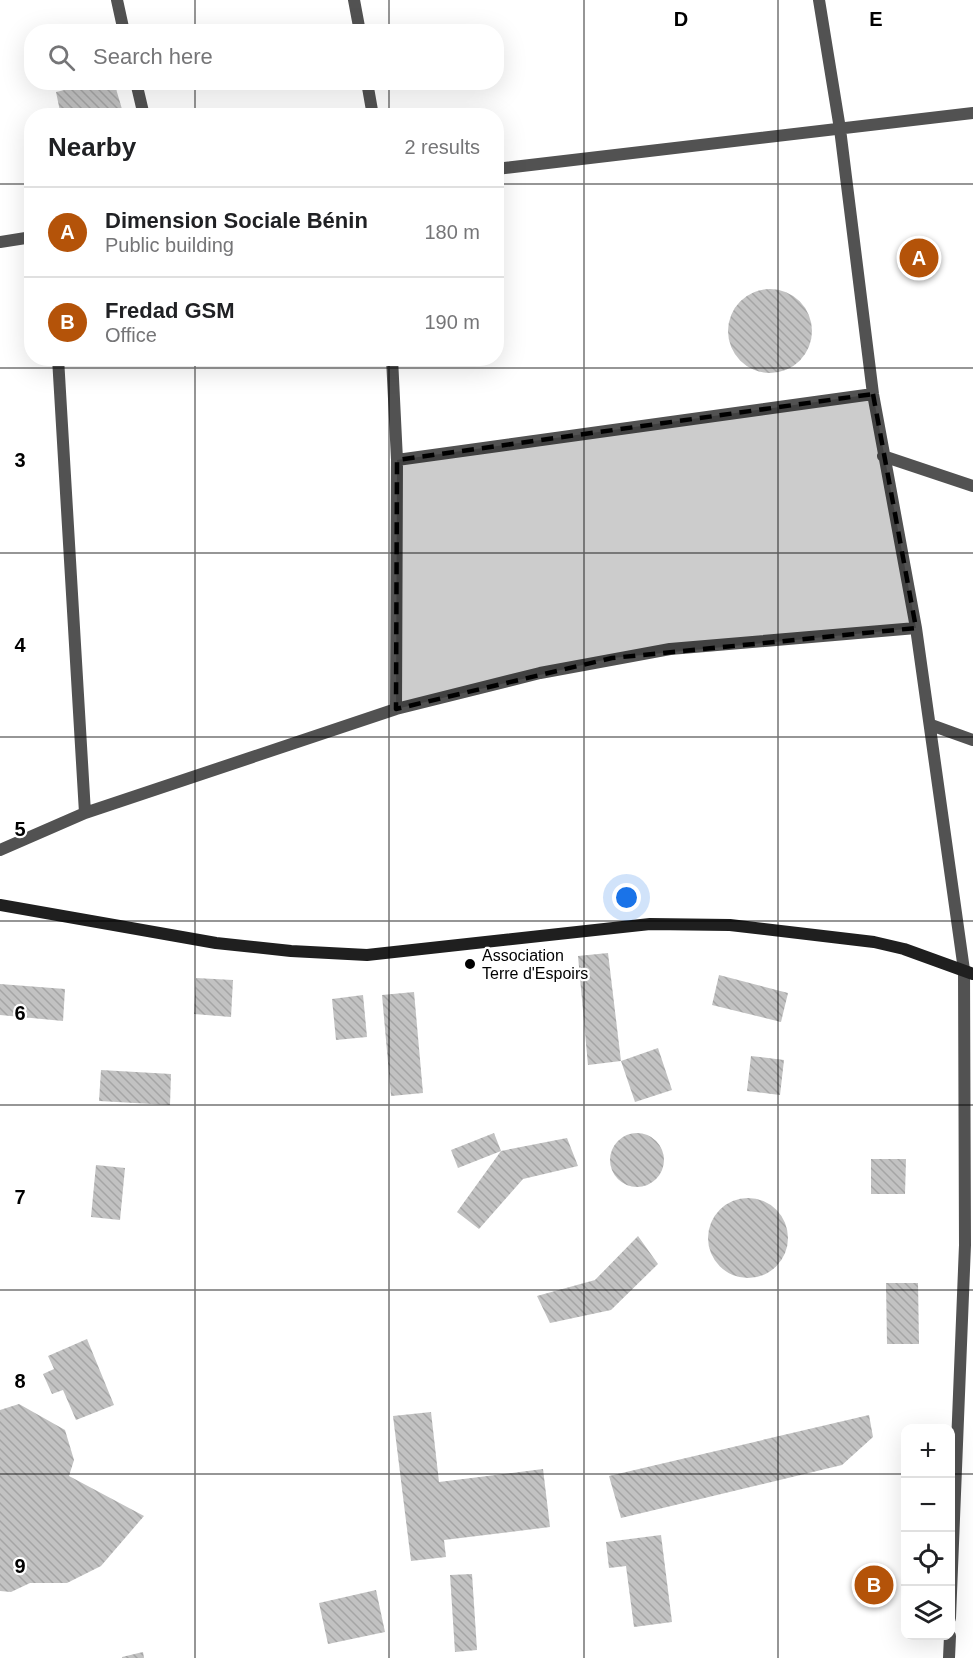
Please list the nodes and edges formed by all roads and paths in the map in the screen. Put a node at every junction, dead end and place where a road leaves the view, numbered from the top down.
1 (117, 0) edge
2 (354, 0) edge
3 (819, 0) edge
4 (122, 24) edge
5 (358, 24) edge
6 (138, 90) edge
7 (369, 90) edge
8 (142, 108) edge
9 (371, 108) edge
10 (973, 112) edge
11 (840, 129) junction
12 (504, 168) edge
13 (24, 238) edge
14 (0, 242) edge
15 (58, 366) edge
16 (392, 366) edge
17 (873, 394) junction
18 (883, 456) junction
19 (397, 460) junction
20 (973, 486) edge
21 (916, 628) junction
22 (396, 709) junction
23 (931, 725) junction
24 (973, 740) edge
25 (85, 813) junction
26 (0, 850) edge
27 (0, 905) edge
28 (968, 972) edge
29 (969, 1247) edge
30 (953, 1586) edge
31 (950, 1640) edge
32 (949, 1658) edge

1 - 4 street
2 - 5 street
3 - 11 street
6 - 8 street
7 - 9 street
10 - 11 street
11 - 12 street
11 - 17 street
13 - 14 street
15 - 25 street
16 - 19 street
17 - 18 street
17 - 19 street
18 - 20 street
18 - 21 street
19 - 22 street
21 - 22 street
21 - 23 street
22 - 25 street
23 - 24 street
23 - 28 street
25 - 26 street
27 - 28 main road
28 - 29 street
29 - 30 street
31 - 32 street

